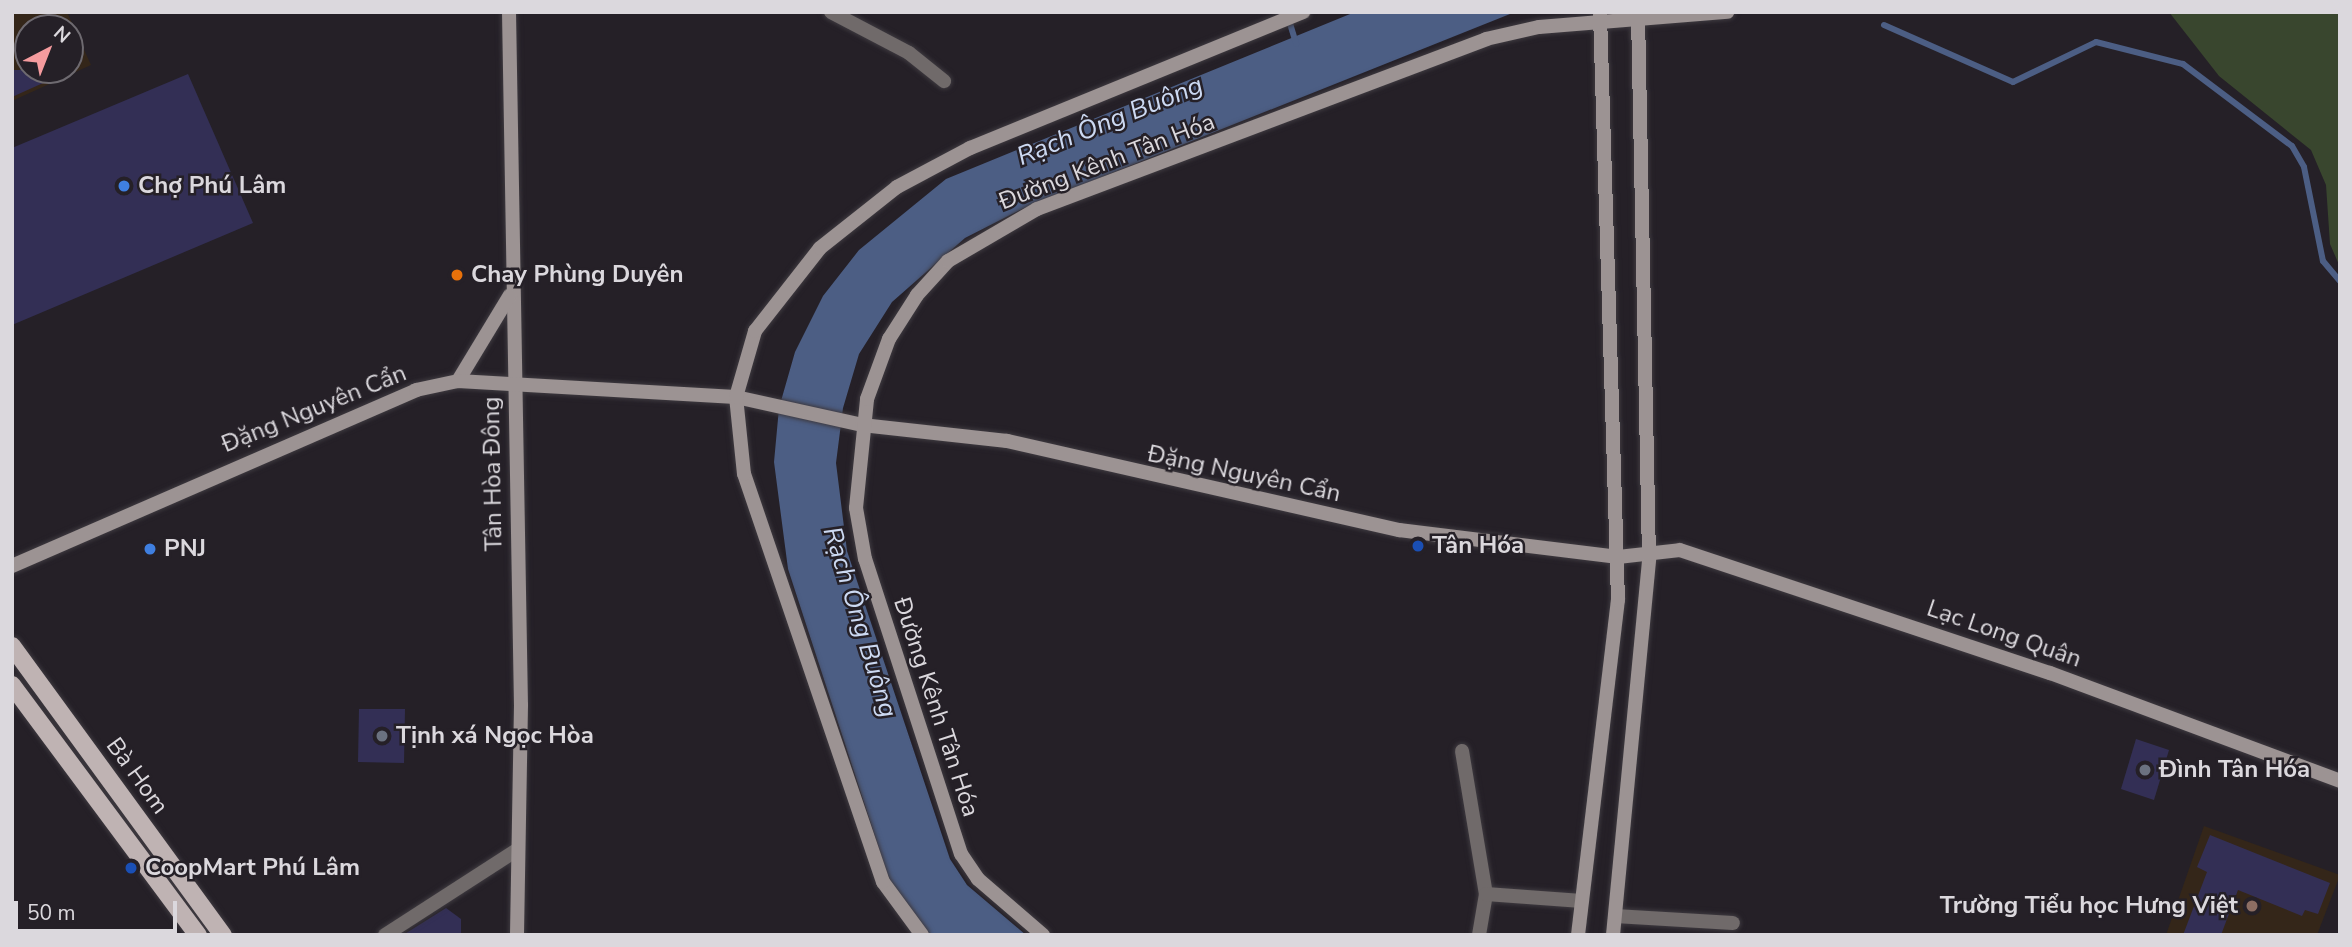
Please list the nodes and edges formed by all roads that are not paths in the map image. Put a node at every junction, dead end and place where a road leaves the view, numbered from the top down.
1 (509, 12) edge
2 (831, 12) edge
3 (1303, 12) edge
4 (1727, 12) edge
5 (1638, 16) edge
6 (1600, 17) edge
7 (944, 81) dead end
8 (510, 294) junction
9 (458, 381) junction
10 (514, 386) junction
11 (736, 397) junction
12 (862, 425) junction
13 (1618, 556) junction
14 (1649, 558) junction
15 (12, 566) edge
16 (12, 646) edge
17 (12, 685) edge
18 (1462, 751) dead end
19 (2340, 781) edge
20 (517, 850) junction
21 (1486, 894) junction
22 (1582, 901) junction
23 (1615, 916) junction
24 (1733, 923) dead end
25 (198, 935) edge
26 (223, 935) edge
27 (385, 935) edge
28 (517, 935) edge
29 (922, 935) edge
30 (1043, 935) edge
31 (1479, 935) edge
32 (1578, 935) edge
33 (1614, 935) edge

1 - 8 main road, Tân Hòa Đông
2 - 7 street
3 - 11 main road
4 - 5 main road, Đường Kênh Tân Hóa
5 - 6 main road, Đường Kênh Tân Hóa
5 - 14 main road
6 - 12 main road, Đường Kênh Tân Hóa
6 - 13 main road
8 - 9 main road
8 - 10 main road, Tân Hòa Đông
9 - 10 main road, Đặng Nguyên Cẩn
9 - 15 main road, Đặng Nguyên Cẩn
10 - 11 main road, Đặng Nguyên Cẩn
10 - 20 main road, Tân Hòa Đông
11 - 12 main road, Đặng Nguyên Cẩn
11 - 29 main road
12 - 13 main road, Đặng Nguyên Cẩn
12 - 30 main road, Đường Kênh Tân Hóa
13 - 14 main road, Đặng Nguyên Cẩn
13 - 22 main road
14 - 19 main road, Lạc Long Quân
14 - 23 main road
16 - 26 main road, Bà Hom
17 - 25 main road, Bà Hom
18 - 21 street
20 - 27 street
20 - 28 main road, Tân Hòa Đông
21 - 22 street
21 - 31 street
22 - 32 main road
23 - 24 street
23 - 33 main road

